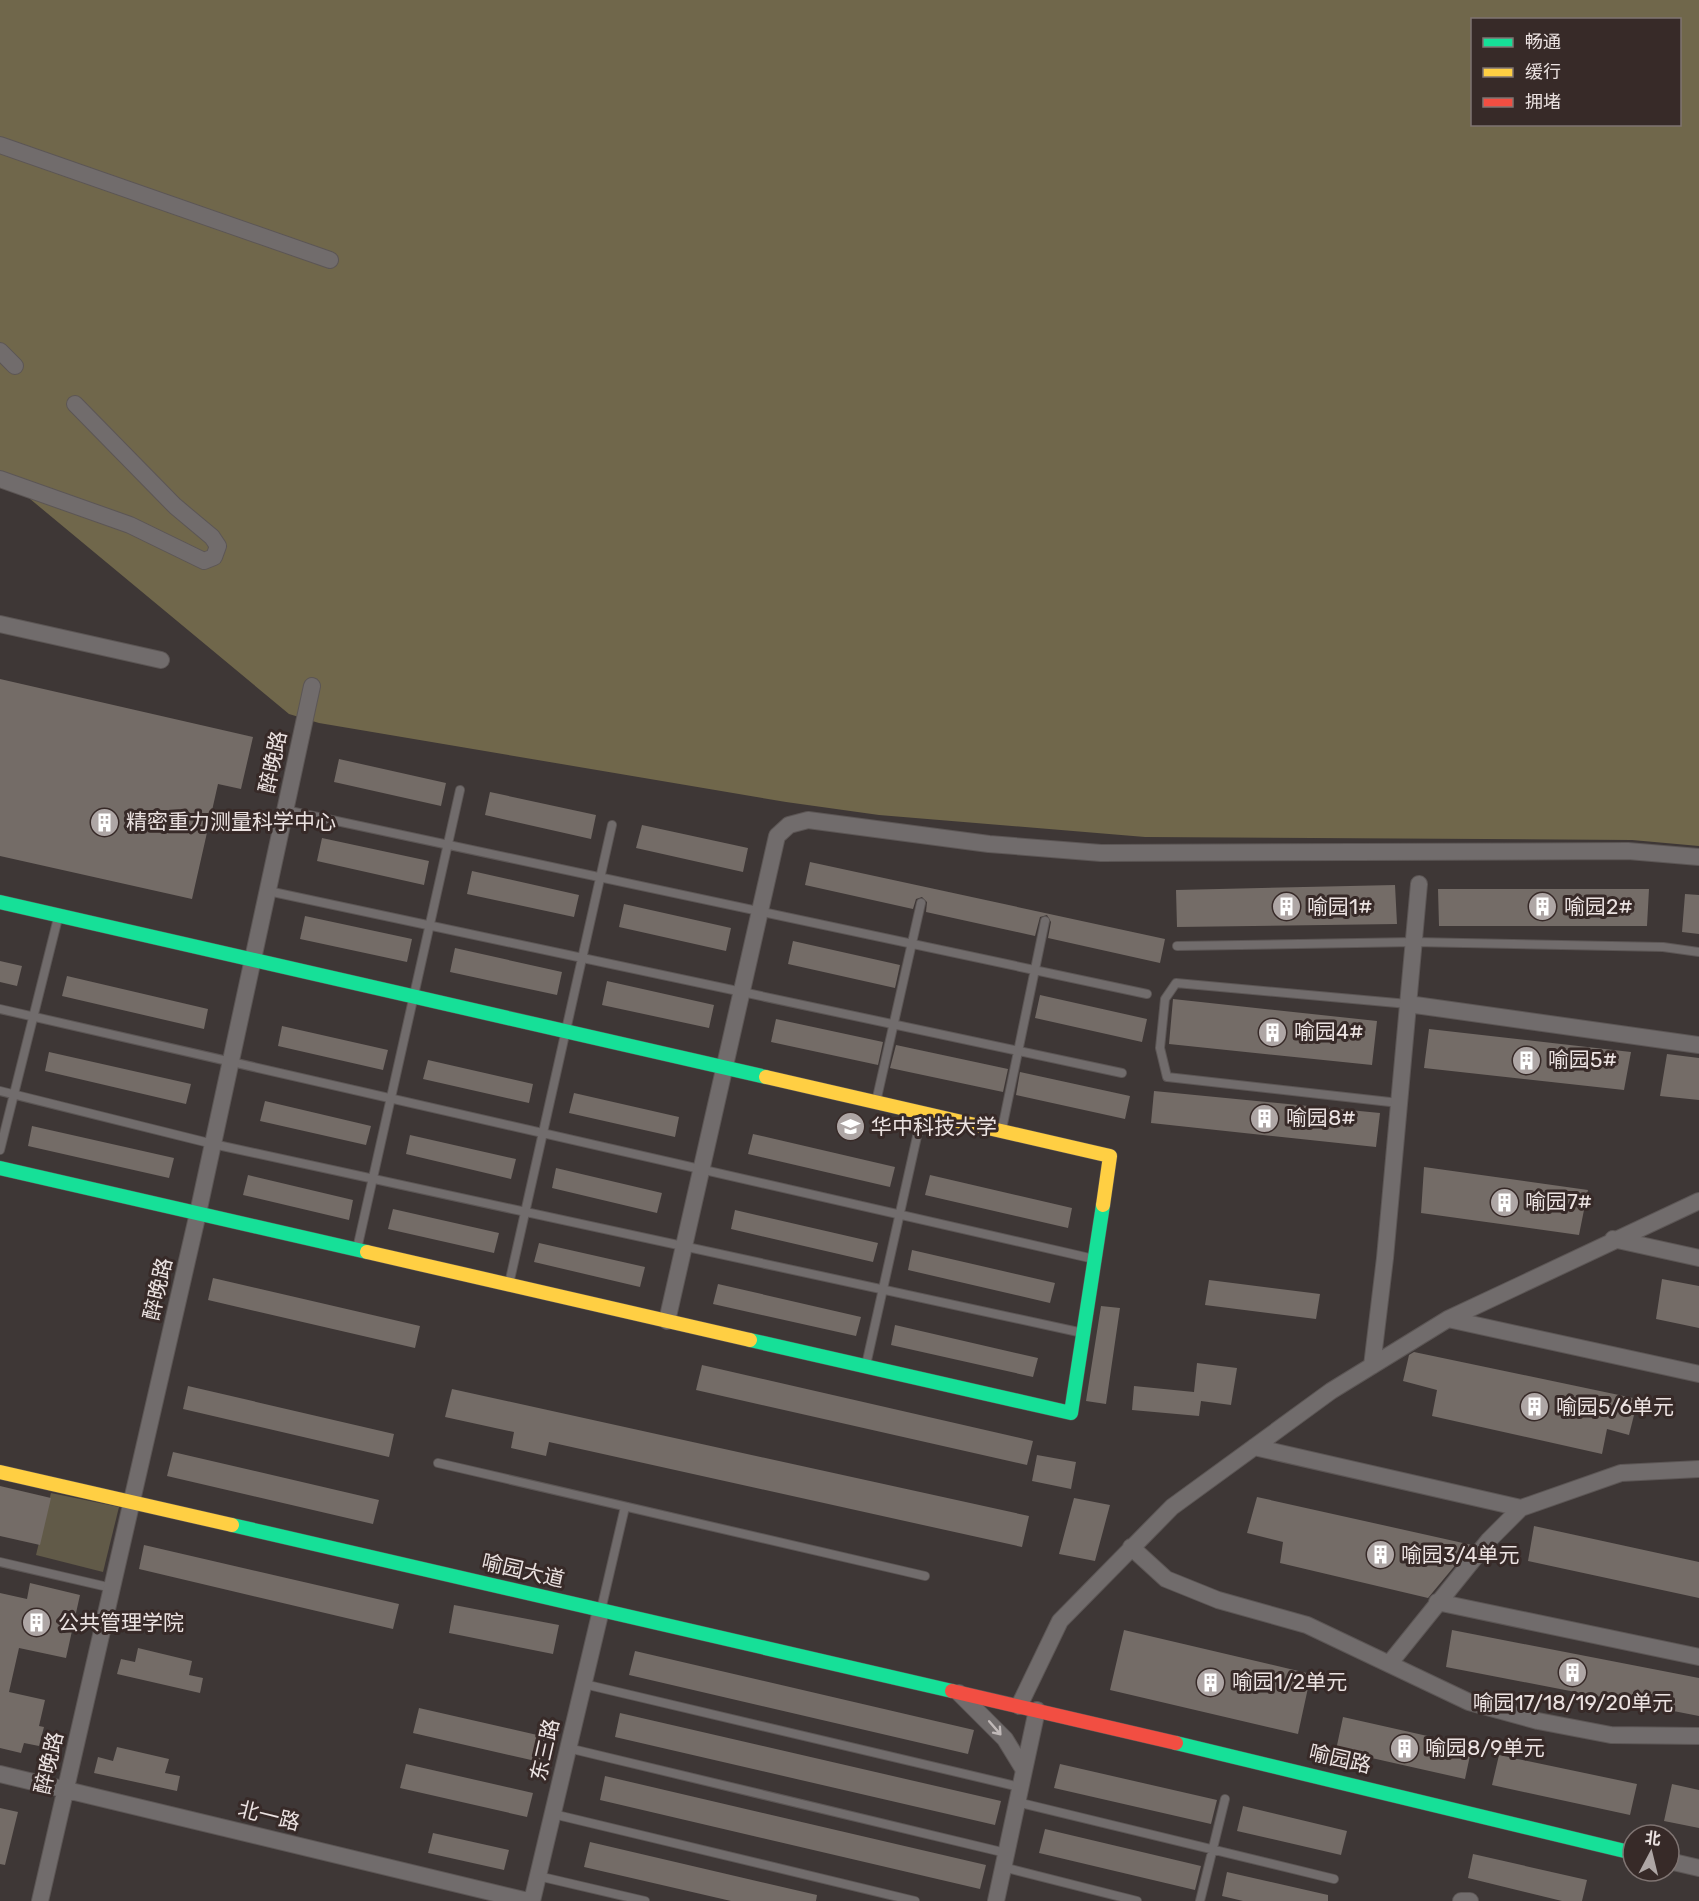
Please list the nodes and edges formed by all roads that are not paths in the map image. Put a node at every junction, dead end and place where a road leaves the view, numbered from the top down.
1 (0, 145) edge
2 (330, 260) dead end
3 (0, 351) edge
4 (15, 366) dead end
5 (75, 404) dead end
6 (0, 479) edge
7 (0, 624) edge
8 (161, 660) dead end
9 (312, 687) dead end
10 (460, 790) dead end
11 (285, 810) junction
12 (612, 825) dead end
13 (448, 845) junction
14 (1699, 857) edge
15 (600, 877) junction
16 (1419, 884) dead end
17 (268, 891) junction
18 (0, 902) edge
19 (921, 903) dead end
20 (760, 912) junction
21 (58, 915) junction
22 (1045, 921) dead end
23 (430, 925) junction
24 (1414, 942) junction
25 (912, 944) junction
26 (1177, 946) dead end
27 (1699, 952) edge
28 (582, 958) junction
29 (253, 960) junction
30 (1035, 970) junction
31 (742, 992) junction
32 (1147, 994) dead end
33 (413, 997) junction
34 (1408, 1004) junction
35 (0, 1009) edge
36 (33, 1016) junction
37 (894, 1024) junction
38 (566, 1032) junction
39 (1699, 1045) edge
40 (1018, 1051) junction
41 (231, 1062) junction
42 (724, 1068) junction
43 (1122, 1073) dead end
44 (0, 1091) edge
45 (14, 1095) junction
46 (390, 1099) junction
47 (1400, 1102) junction
48 (876, 1103) junction
49 (922, 1113) junction
50 (1001, 1131) junction
51 (543, 1133) junction
52 (213, 1144) junction
53 (0, 1150) edge
54 (0, 1167) edge
55 (702, 1170) junction
56 (373, 1179) junction
57 (1699, 1201) edge
58 (525, 1212) junction
59 (198, 1213) junction
60 (899, 1215) junction
61 (1613, 1239) junction
62 (684, 1246) junction
63 (357, 1249) junction
64 (1699, 1258) edge
65 (1094, 1259) junction
66 (509, 1284) junction
67 (883, 1289) junction
68 (1448, 1319) junction
69 (667, 1321) junction
70 (1083, 1333) junction
71 (866, 1366) junction
72 (1372, 1366) junction
73 (1699, 1374) edge
74 (1254, 1447) junction
75 (438, 1463) dead end
76 (1699, 1468) edge
77 (0, 1472) edge
78 (132, 1503) junction
79 (625, 1507) junction
80 (1521, 1508) junction
81 (1131, 1547) junction
82 (0, 1562) edge
83 (925, 1576) dead end
84 (112, 1588) junction
85 (1437, 1602) junction
86 (601, 1610) junction
87 (1699, 1657) edge
88 (1389, 1664) junction
89 (584, 1684) junction
90 (958, 1692) junction
91 (1019, 1706) junction
92 (1037, 1710) junction
93 (1699, 1736) edge
94 (568, 1748) junction
95 (0, 1774) edge
96 (1021, 1786) junction
97 (66, 1789) junction
98 (1225, 1799) dead end
99 (553, 1814) junction
100 (1213, 1850) junction
101 (1621, 1850) edge
102 (1004, 1860) junction
103 (1681, 1864) edge
104 (1699, 1868) edge
105 (538, 1876) junction
106 (1334, 1880) dead end
107 (40, 1901) edge
108 (530, 1901) edge
109 (645, 1901) edge
110 (915, 1901) edge
111 (996, 1901) edge
112 (1137, 1901) edge
113 (1200, 1901) edge
114 (1461, 1901) edge
115 (1470, 1901) edge

1 - 2 street
3 - 4 street
5 - 6 street
7 - 8 street
9 - 11 street, 醉晚路
10 - 13 lane
11 - 13 lane
11 - 17 street, 醉晚路
12 - 15 lane
13 - 15 lane
13 - 23 lane
14 - 20 street
15 - 20 lane
15 - 28 lane
16 - 24 street
17 - 23 lane
17 - 29 street, 醉晚路
18 - 21 street
19 - 25 lane
20 - 25 lane
20 - 31 street
21 - 29 street
21 - 36 lane
22 - 30 lane
23 - 28 lane
23 - 33 lane
24 - 26 lane
24 - 27 lane
24 - 34 street
25 - 30 lane
25 - 37 lane
28 - 31 lane
28 - 38 lane
29 - 33 street
29 - 41 street, 醉晚路
30 - 32 lane
30 - 40 lane
31 - 37 lane
31 - 42 street
33 - 38 street
33 - 46 lane
34 - 39 street
34 - 47 street
34 - 47 lane
35 - 36 lane
36 - 41 lane
36 - 45 lane
37 - 40 lane
37 - 48 lane
38 - 42 street
38 - 51 lane
40 - 43 lane
40 - 50 lane
41 - 46 lane
41 - 52 street, 醉晚路
42 - 48 street
42 - 55 street
44 - 45 lane
45 - 52 lane
45 - 53 lane
46 - 51 lane
46 - 56 lane
47 - 72 street
48 - 49 street
49 - 50 street
49 - 60 lane
50 - 65 street
51 - 55 lane
51 - 58 lane
52 - 56 lane
52 - 59 street, 醉晚路
54 - 59 street
55 - 60 lane
55 - 62 street
56 - 58 lane
56 - 63 lane
57 - 61 street
58 - 62 lane
58 - 66 lane
59 - 63 street
59 - 78 street, 醉晚路
60 - 65 lane
60 - 67 lane
61 - 64 street
61 - 68 street
62 - 67 lane
62 - 69 street
63 - 66 street
65 - 70 street
66 - 69 street
67 - 70 lane
67 - 71 lane
68 - 72 street
68 - 73 street
69 - 71 street
70 - 71 street
72 - 74 street
74 - 80 street
74 - 81 street
75 - 79 lane
76 - 80 street
77 - 78 street, 喻园大道
78 - 84 street, 醉晚路
78 - 86 street, 喻园大道
79 - 83 lane
79 - 86 lane
80 - 85 street
81 - 88 street
81 - 91 street
82 - 84 lane
84 - 97 street, 醉晚路
85 - 87 street
85 - 88 street
86 - 89 street, 东三路
86 - 90 street, 喻园大道
88 - 93 street
89 - 94 street, 东三路
89 - 96 lane
90 - 91 street, 喻园大道
90 -> 96 street
91 - 92 street, 喻园大道
92 - 96 street
92 - 101 street, 喻园路
94 - 99 street, 东三路
94 - 102 lane
95 - 97 street, 北一路
96 - 100 lane
96 - 102 street
97 - 107 street, 醉晚路
97 - 108 street, 北一路
98 - 100 lane
99 - 105 street, 东三路
99 - 110 lane
100 - 106 lane
100 - 113 lane
102 - 111 street
102 - 112 lane
103 - 104 street
105 - 108 street, 东三路
105 - 109 lane
114 - 115 street

